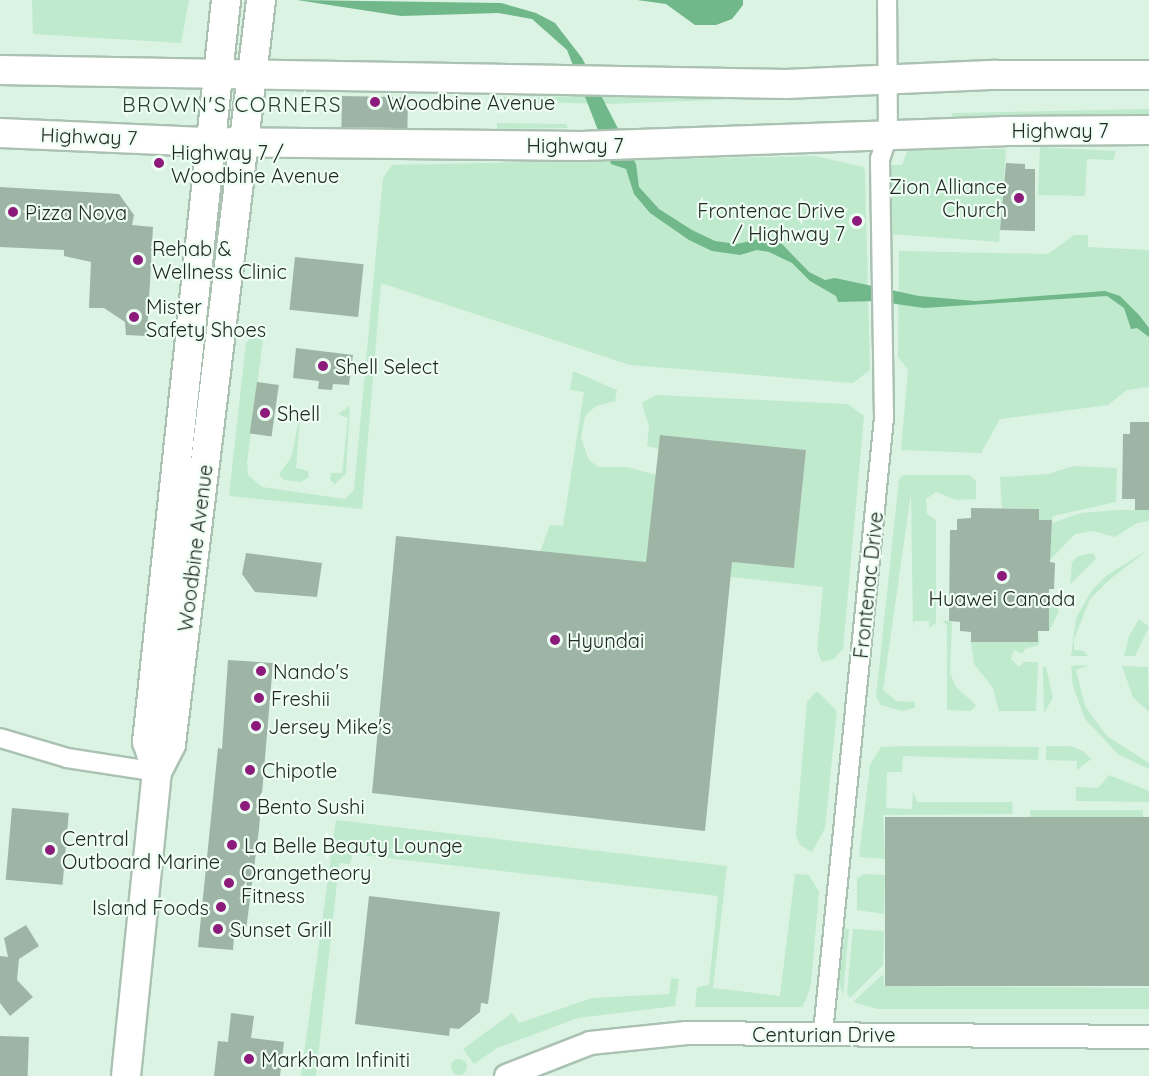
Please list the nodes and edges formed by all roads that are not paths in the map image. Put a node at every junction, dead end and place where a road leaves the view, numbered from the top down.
1 (226, 0) edge
2 (261, 0) edge
3 (887, 0) edge
4 (0, 70) edge
5 (217, 74) junction
6 (1149, 75) edge
7 (252, 76) junction
8 (888, 79) junction
9 (1149, 130) edge
10 (0, 133) edge
11 (888, 136) junction
12 (242, 141) junction
13 (208, 142) junction
14 (0, 738) edge
15 (157, 772) junction
16 (823, 1033) junction
17 (1149, 1037) edge
18 (126, 1076) edge
19 (506, 1076) edge

1 - 5 main road, Woodbine Avenue
2 - 7 main road, Woodbine Avenue
3 - 8 street, Frontenac Drive
4 - 5 main road
5 - 7 main road
5 - 13 main road, Woodbine Avenue
6 - 8 main road
7 - 8 main road
7 - 12 main road, Woodbine Avenue
8 - 11 street, Frontenac Drive
9 - 11 main road, Highway 7
10 - 13 main road, Highway 7
11 - 12 main road, Highway 7
11 - 16 street, Frontenac Drive
12 - 13 main road, Highway 7
12 - 15 main road, Woodbine Avenue
13 - 15 main road, Woodbine Avenue
14 - 15 street
15 - 18 main road, Woodbine Avenue
16 - 17 street, Centurian Drive
16 - 19 street, Centurian Drive

